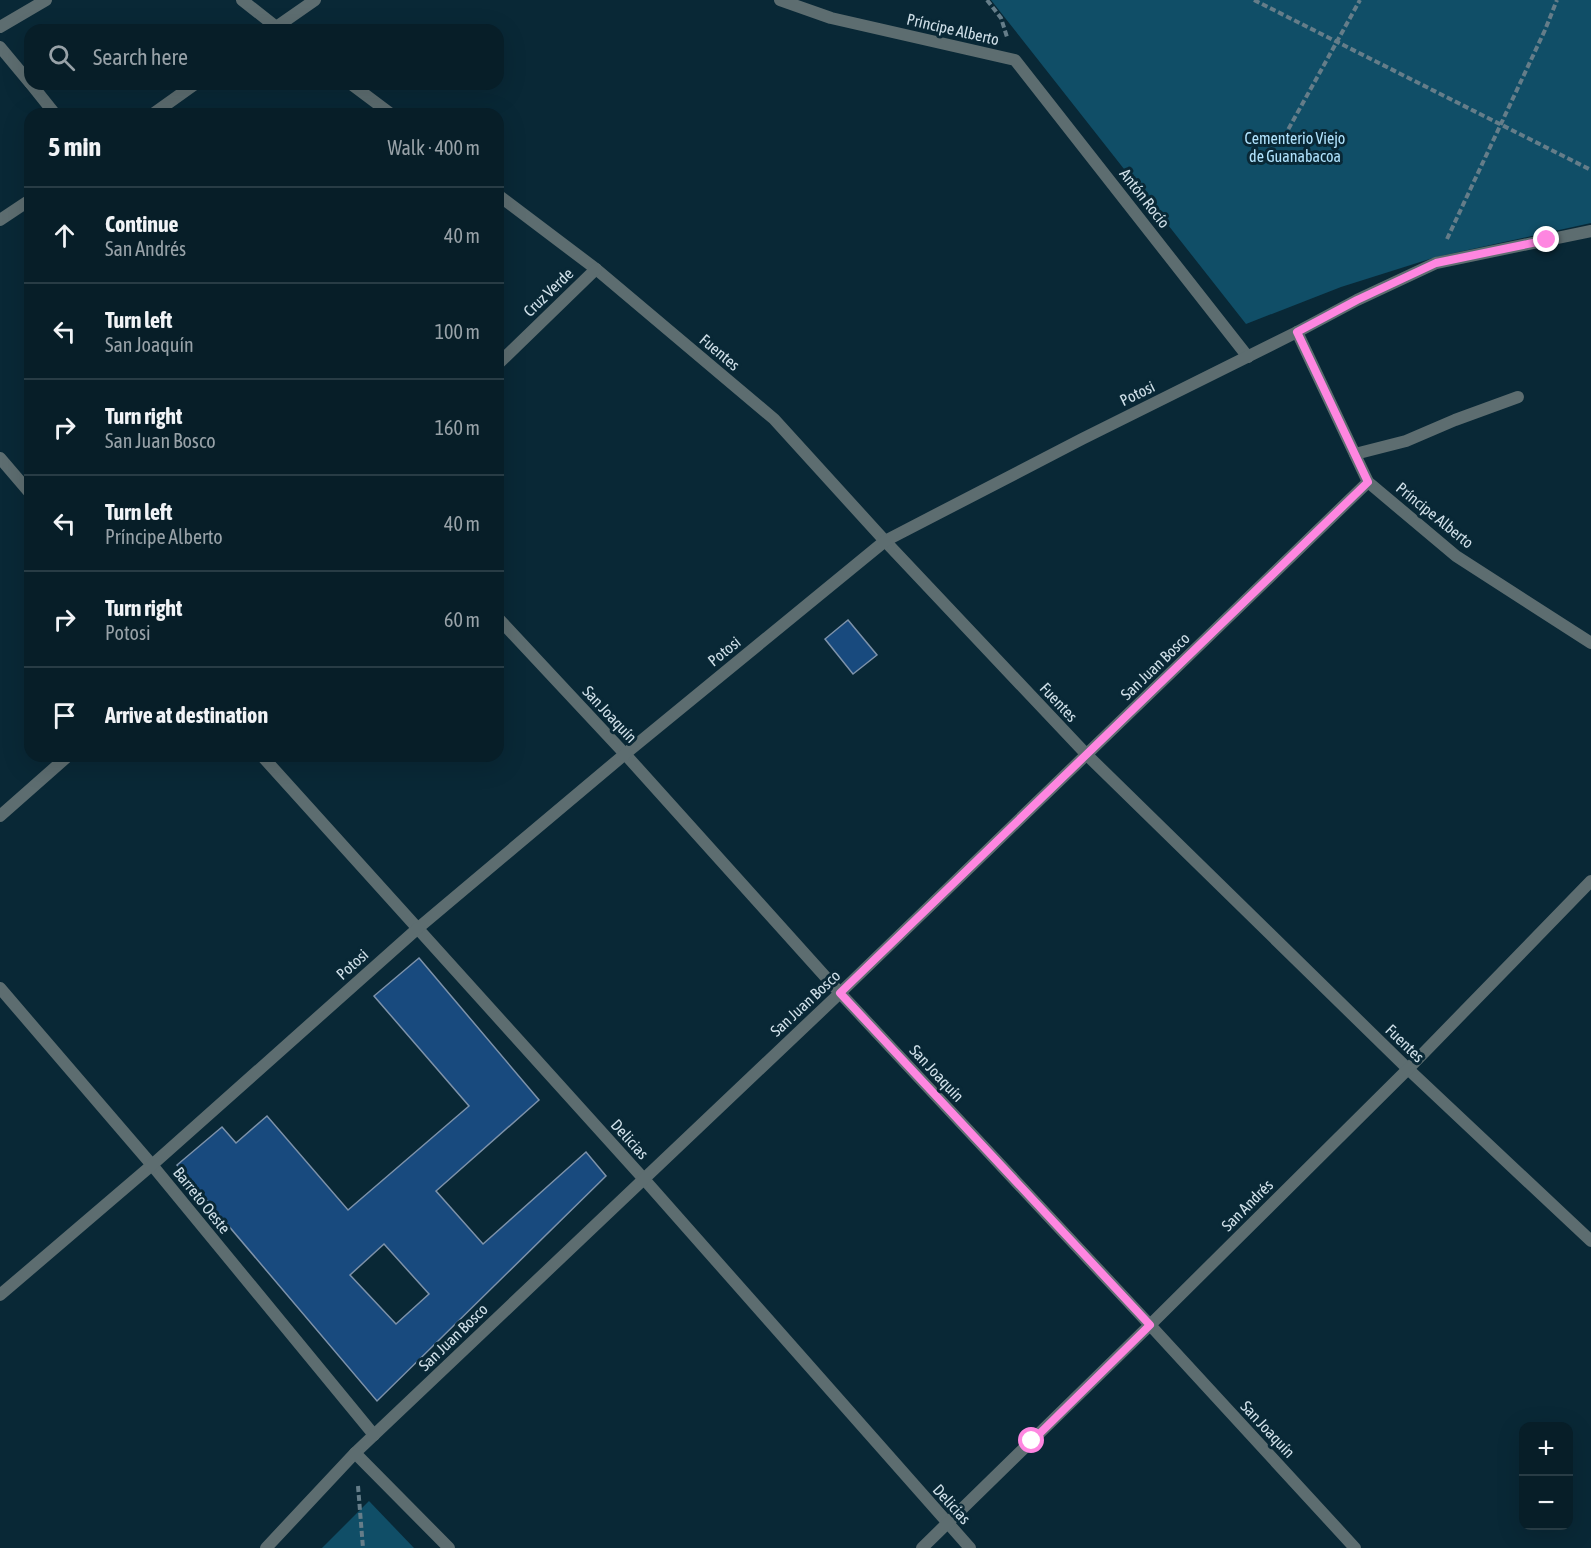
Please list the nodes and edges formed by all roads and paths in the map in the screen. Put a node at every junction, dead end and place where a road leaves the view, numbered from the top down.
1 (46, 0) edge
2 (242, 0) edge
3 (315, 0) edge
4 (780, 0) edge
5 (987, 0) edge
6 (1254, 0) edge
7 (1360, 0) edge
8 (1557, 0) edge
9 (270, 24) edge
10 (283, 24) edge
11 (0, 27) edge
12 (1337, 42) junction
13 (0, 46) edge
14 (1015, 60) junction
15 (24, 76) edge
16 (35, 90) edge
17 (187, 90) edge
18 (359, 90) edge
19 (50, 108) edge
20 (161, 108) edge
21 (383, 108) edge
22 (1500, 124) junction
23 (1284, 137) dead end
24 (1591, 170) edge
25 (504, 200) edge
26 (24, 204) edge
27 (0, 220) edge
28 (1591, 231) edge
29 (1436, 263) junction
30 (596, 269) junction
31 (1297, 332) junction
32 (1248, 357) junction
33 (504, 358) edge
34 (1518, 397) dead end
35 (1355, 454) junction
36 (0, 458) edge
37 (1368, 482) junction
38 (24, 486) edge
39 (885, 541) junction
40 (504, 624) edge
41 (1591, 643) edge
42 (625, 754) junction
43 (1087, 755) junction
44 (61, 762) edge
45 (267, 762) edge
46 (0, 816) edge
47 (1591, 881) edge
48 (417, 929) junction
49 (0, 988) edge
50 (840, 993) junction
51 (1407, 1069) junction
52 (152, 1165) junction
53 (643, 1178) junction
54 (1591, 1241) edge
55 (0, 1295) edge
56 (1150, 1325) junction
57 (374, 1435) junction
58 (355, 1453) junction
59 (947, 1523) junction
60 (266, 1548) edge
61 (363, 1548) edge
62 (449, 1548) edge
63 (922, 1548) edge
64 (970, 1548) edge
65 (1355, 1548) edge

1 - 11 street
2 - 9 street
3 - 10 street
4 - 14 street, Príncipe Alberto
5 - 14 path
6 - 12 path
7 - 12 path
8 - 22 path
12 - 22 path
12 - 23 path
13 - 15 street
14 - 32 street, Antón Rocío
16 - 19 street
17 - 20 street
18 - 21 street
22 - 24 path
22 - 29 path
25 - 30 street, Fuentes
26 - 27 street
28 - 29 street, Potosi
29 - 31 street, Potosi
30 - 33 street, Cruz Verde
30 - 39 street, Fuentes
31 - 32 street, Potosi
31 - 35 street, Príncipe Alberto
32 - 39 street, Potosi
34 - 35 street
35 - 37 street, Príncipe Alberto
36 - 38 street
37 - 41 street, Príncipe Alberto
37 - 43 street, San Juan Bosco
39 - 42 street, Potosi
39 - 43 street, Fuentes
40 - 42 street, San Joaquín
42 - 48 street, Potosi
42 - 50 street, San Joaquín
43 - 50 street, San Juan Bosco
43 - 51 street, Fuentes
44 - 46 street
45 - 48 street, Delicias
47 - 51 street, San Andrés
48 - 52 street, Potosi
48 - 53 street, Delicias
49 - 52 street, Barreto Oeste
50 - 53 street, San Juan Bosco
50 - 56 street, San Joaquín
51 - 54 street, Fuentes
51 - 56 street, San Andrés
52 - 55 street, Potosi
52 - 57 street, Barreto Oeste
53 - 57 street, San Juan Bosco
53 - 59 street, Delicias
56 - 59 street, San Andrés
56 - 65 street, San Joaquín
57 - 58 street, San Juan Bosco
58 - 60 street, San Juan Bosco
58 - 61 path
58 - 62 street
59 - 63 street, San Andrés
59 - 64 street, Delicias

